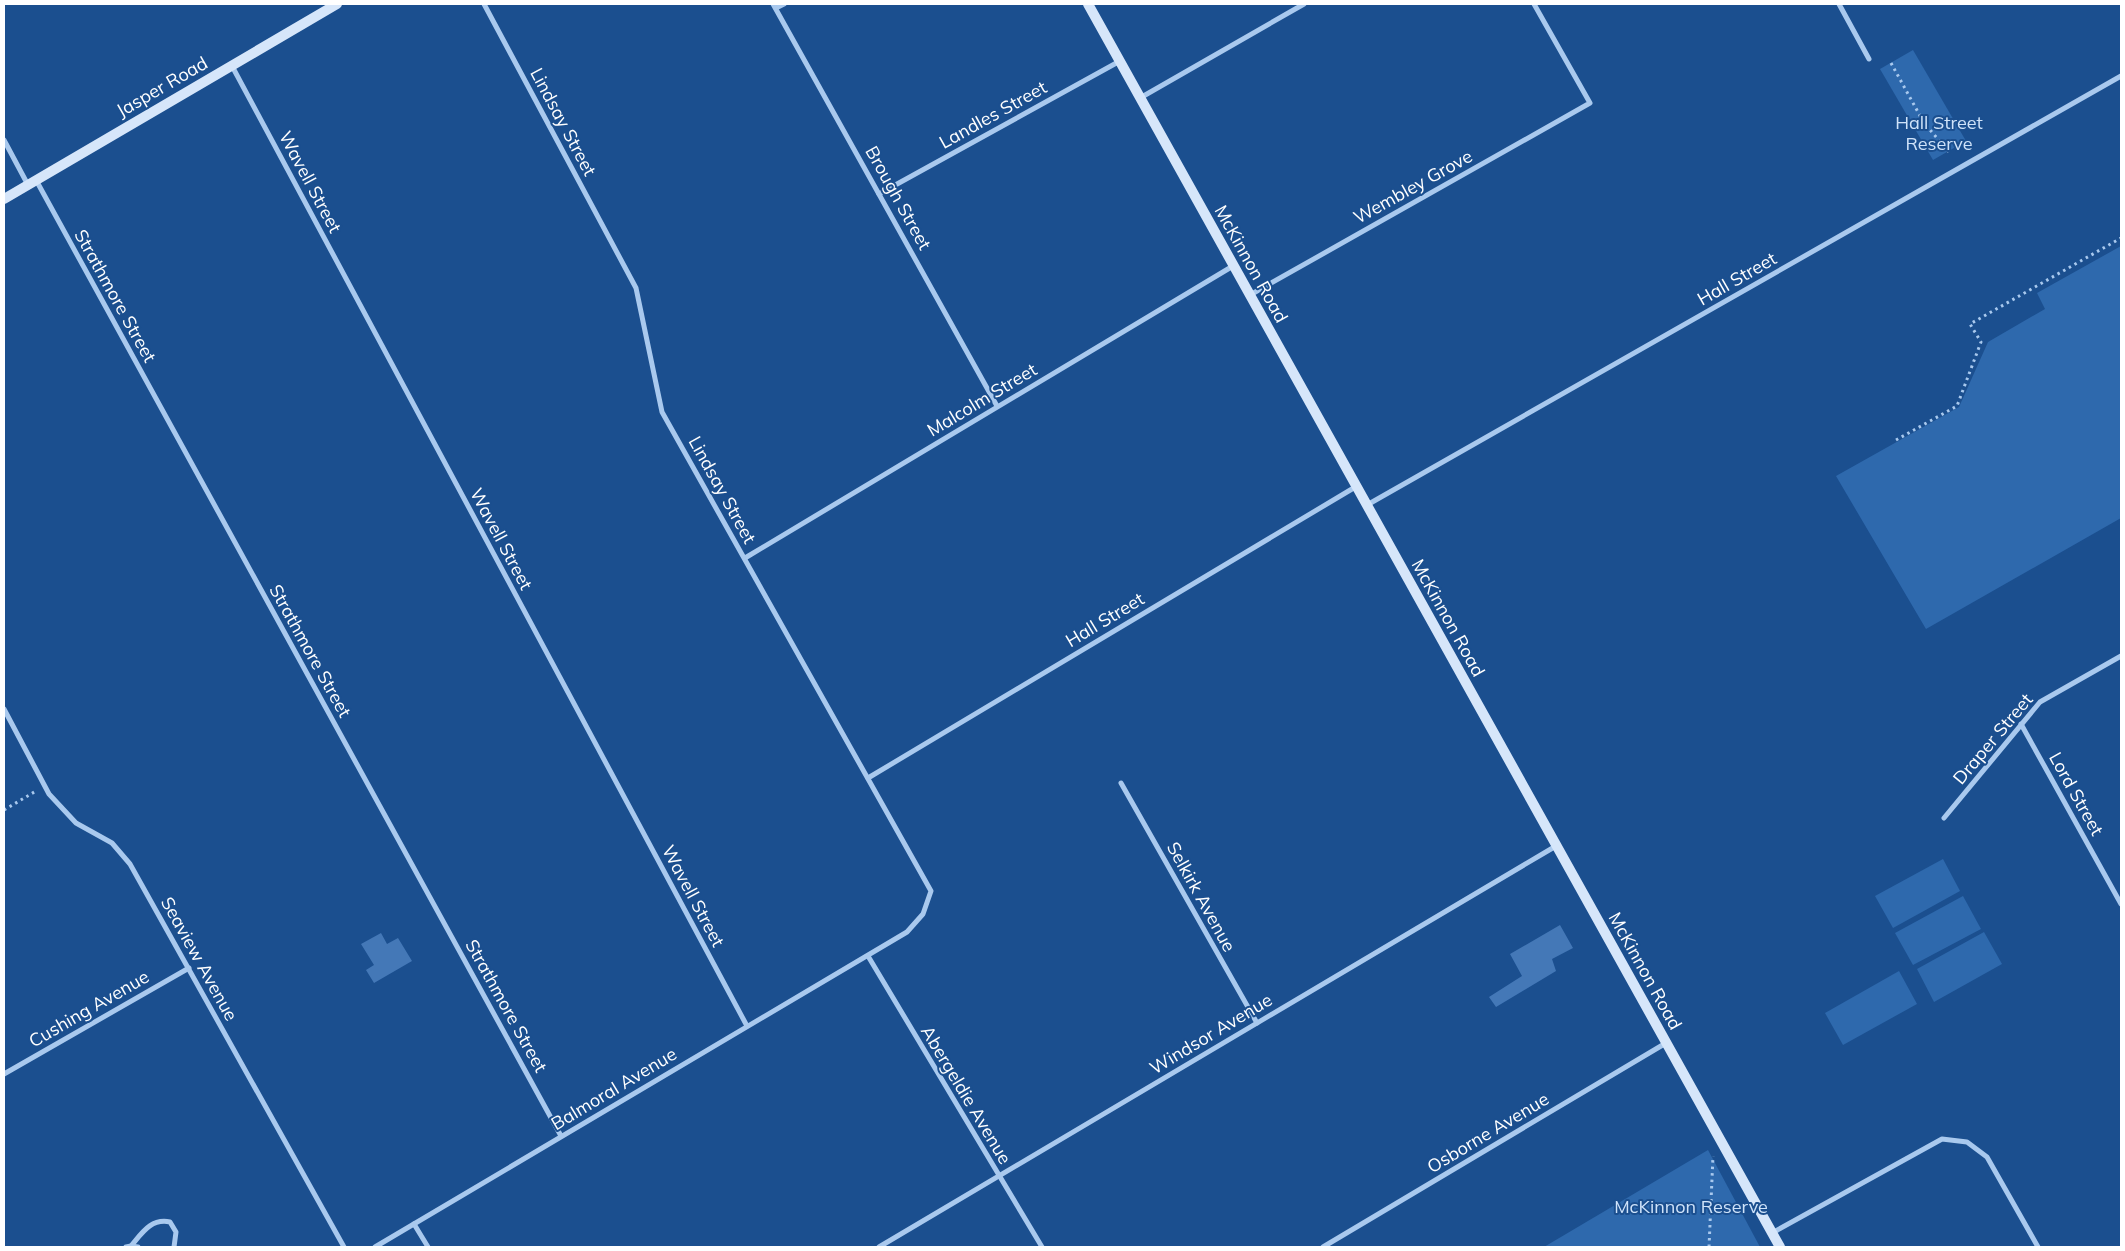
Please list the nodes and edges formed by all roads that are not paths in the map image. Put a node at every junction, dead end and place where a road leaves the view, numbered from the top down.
1 (337, 4) edge
2 (484, 4) edge
3 (784, 4) edge
4 (1088, 4) edge
5 (1304, 4) edge
6 (1534, 4) edge
7 (1839, 4) edge
8 (775, 6) edge
9 (1869, 59) dead end
10 (1120, 61) junction
11 (232, 66) junction
12 (2121, 76) edge
13 (1140, 98) junction
14 (4, 140) edge
15 (32, 182) junction
16 (879, 194) junction
17 (4, 199) edge
18 (1234, 266) junction
19 (1250, 295) junction
20 (997, 406) junction
21 (1357, 486) junction
22 (1367, 506) junction
23 (744, 558) junction
24 (2121, 656) edge
25 (4, 709) edge
26 (2021, 724) junction
27 (868, 778) junction
28 (1121, 783) dead end
29 (1944, 818) dead end
30 (1557, 846) junction
31 (2121, 904) edge
32 (868, 956) junction
33 (189, 968) junction
34 (1256, 1023) junction
35 (747, 1026) junction
36 (1666, 1043) junction
37 (4, 1074) edge
38 (561, 1136) junction
39 (998, 1176) junction
40 (414, 1224) junction
41 (1772, 1233) junction
42 (128, 1246) edge
43 (138, 1247) edge
44 (174, 1247) edge
45 (344, 1247) edge
46 (375, 1247) edge
47 (428, 1247) edge
48 (879, 1247) edge
49 (1042, 1247) edge
50 (1323, 1247) edge
51 (1780, 1247) edge
52 (2038, 1247) edge

1 - 11 street, Jasper Road
2 - 23 street, Lindsay Street
3 - 8 street
4 - 10 street, McKinnon Road
5 - 13 street
6 - 19 street, Wembley Grove
7 - 9 street
8 - 16 street, Brough Street
10 - 13 street, McKinnon Road
10 - 16 street, Landles Street
11 - 15 street, Jasper Road
11 - 35 street, Wavell Street
12 - 22 street, Hall Street
13 - 18 street, McKinnon Road
14 - 15 street, Strathmore Street
15 - 17 street, Jasper Road
15 - 38 street, Strathmore Street
16 - 20 street, Brough Street
18 - 19 street, McKinnon Road
18 - 20 street, Malcolm Street
19 - 21 street, McKinnon Road
20 - 23 street, Malcolm Street
21 - 22 street, McKinnon Road
21 - 27 street, Hall Street
22 - 30 street, McKinnon Road
23 - 27 street, Lindsay Street
24 - 26 street, Draper Street
25 - 33 street, Seaview Avenue
26 - 29 street, Draper Street
26 - 31 street, Lord Street
27 - 32 street, Lindsay Street
28 - 34 street, Selkirk Avenue
30 - 34 street, Windsor Avenue
30 - 36 street, McKinnon Road
32 - 35 street, Balmoral Avenue
32 - 39 street, Abergeldie Avenue
33 - 37 street, Cushing Avenue
33 - 45 street, Seaview Avenue
34 - 39 street, Windsor Avenue
35 - 38 street, Balmoral Avenue
36 - 41 street, McKinnon Road
36 - 50 street, Osborne Avenue
38 - 40 street, Balmoral Avenue
39 - 48 street, Windsor Avenue
39 - 49 street, Abergeldie Avenue
40 - 46 street, Balmoral Avenue
40 - 47 street
41 - 51 street, McKinnon Road
41 - 52 street
42 - 43 street
42 - 44 street

